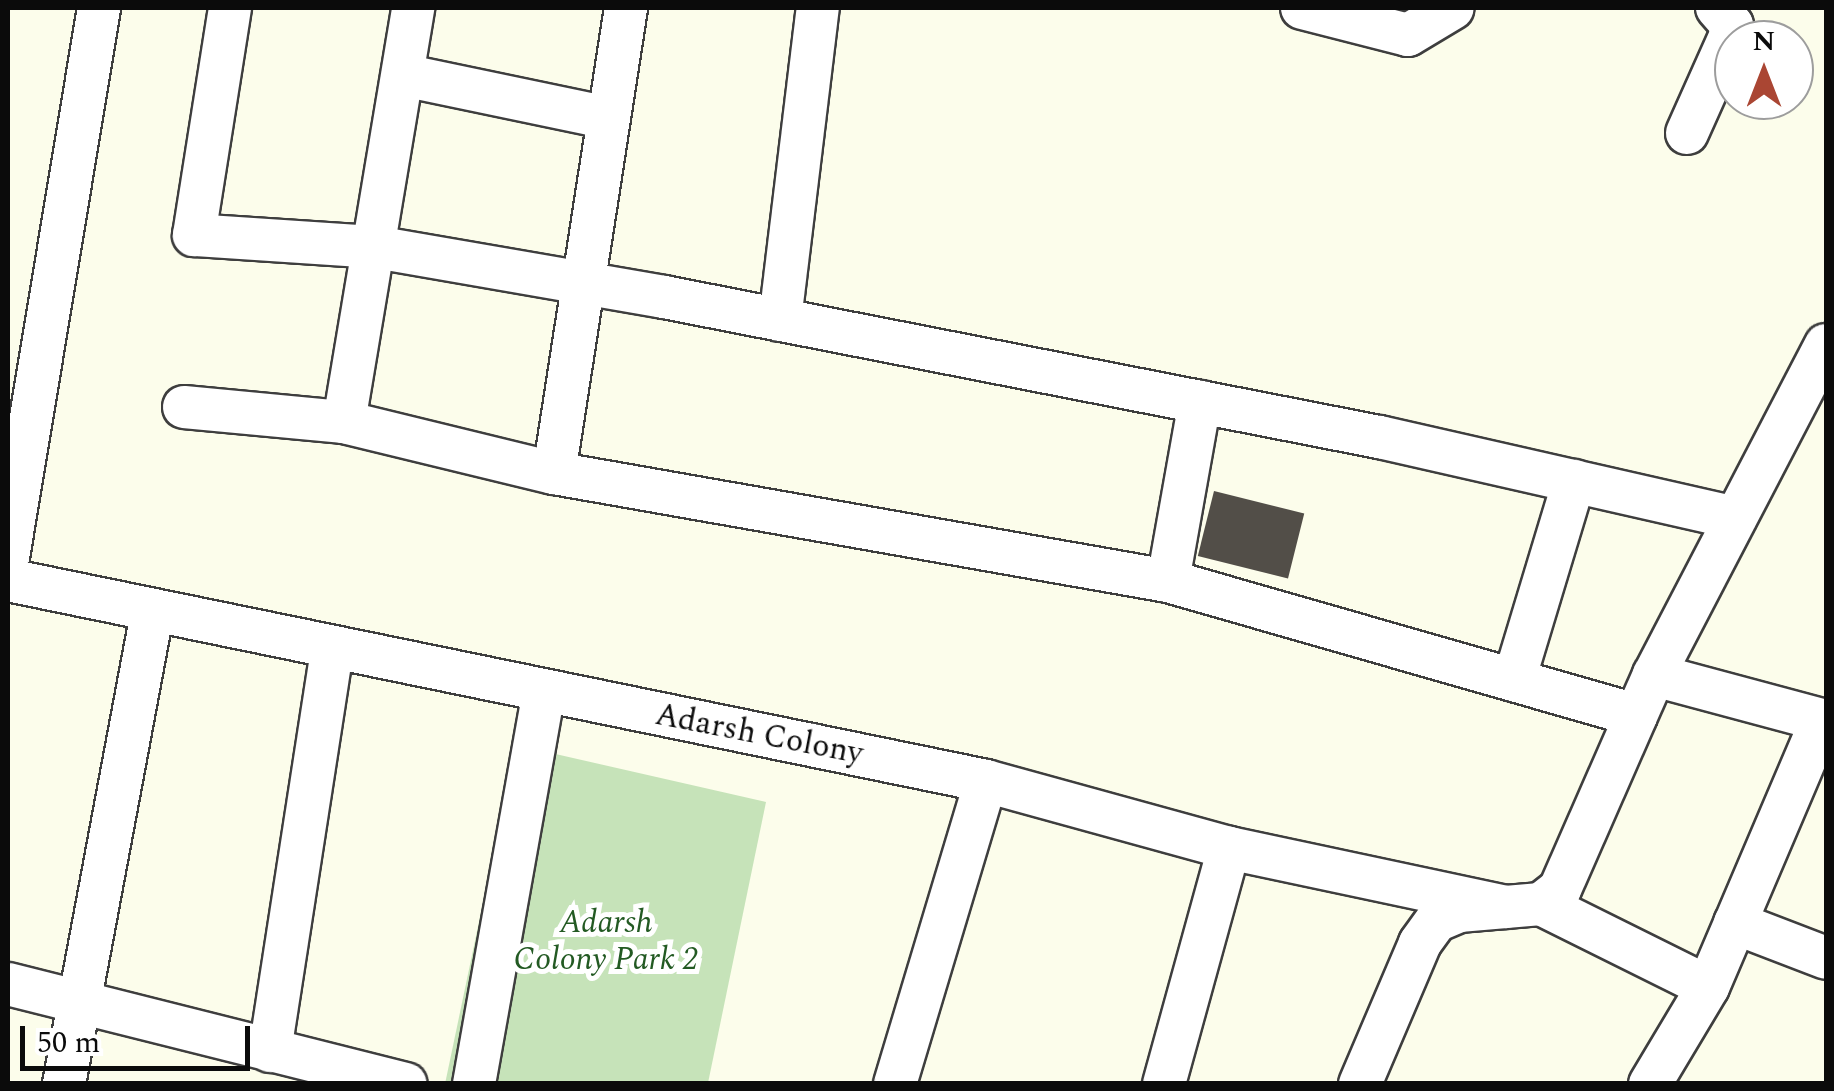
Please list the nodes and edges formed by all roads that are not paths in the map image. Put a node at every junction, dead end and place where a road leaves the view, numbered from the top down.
1 (100, 8) edge
2 (230, 8) edge
3 (413, 8) edge
4 (626, 8) edge
5 (818, 8) edge
6 (1302, 8) edge
7 (1453, 8) edge
8 (1718, 8) edge
9 (403, 75) junction
10 (609, 118) junction
11 (1687, 133) dead end
12 (375, 247) junction
13 (580, 284) junction
14 (780, 320) junction
15 (1826, 344) edge
16 (1200, 402) junction
17 (184, 407) dead end
18 (344, 422) junction
19 (554, 473) junction
20 (1574, 481) junction
21 (1735, 518) junction
22 (8, 557) edge
23 (8, 580) edge
24 (1168, 580) junction
25 (152, 614) junction
26 (332, 649) junction
27 (1654, 675) junction
28 (1514, 680) junction
29 (544, 691) junction
30 (1636, 716) junction
31 (1824, 720) edge
32 (986, 781) junction
33 (1230, 848) junction
34 (1523, 906) junction
35 (1735, 923) junction
36 (1826, 958) edge
37 (8, 984) edge
38 (1708, 986) junction
39 (77, 1005) junction
40 (270, 1051) junction
41 (64, 1084) edge
42 (406, 1084) edge
43 (474, 1084) edge
44 (895, 1084) edge
45 (1164, 1084) edge
46 (1360, 1084) edge
47 (1650, 1084) edge

1 - 22 street
2 - 12 street
3 - 9 street
4 - 10 street
5 - 14 street
6 - 7 street
8 - 11 street
9 - 10 street
9 - 12 street
10 - 13 street
12 - 13 street
12 - 18 street
13 - 14 street
13 - 19 street
14 - 16 street
15 - 21 street
16 - 20 street
16 - 24 street
17 - 18 street
18 - 19 street
19 - 24 street
20 - 21 street
20 - 28 street
21 - 27 street
23 - 25 street, Adarsh Colony
24 - 28 street
25 - 26 street, Adarsh Colony
25 - 39 street
26 - 29 street, Adarsh Colony
26 - 40 street
27 - 30 street
27 - 31 street
28 - 30 street
29 - 32 street, Adarsh Colony
29 - 43 street
30 - 34 street
31 - 35 street
32 - 33 street, Adarsh Colony
32 - 44 street
33 - 34 street, Adarsh Colony
33 - 45 street
34 - 38 street, Adarsh Colony
34 - 46 street
35 - 36 street
35 - 38 street
37 - 39 street
38 - 47 street
39 - 40 street
39 - 41 street
40 - 42 street

